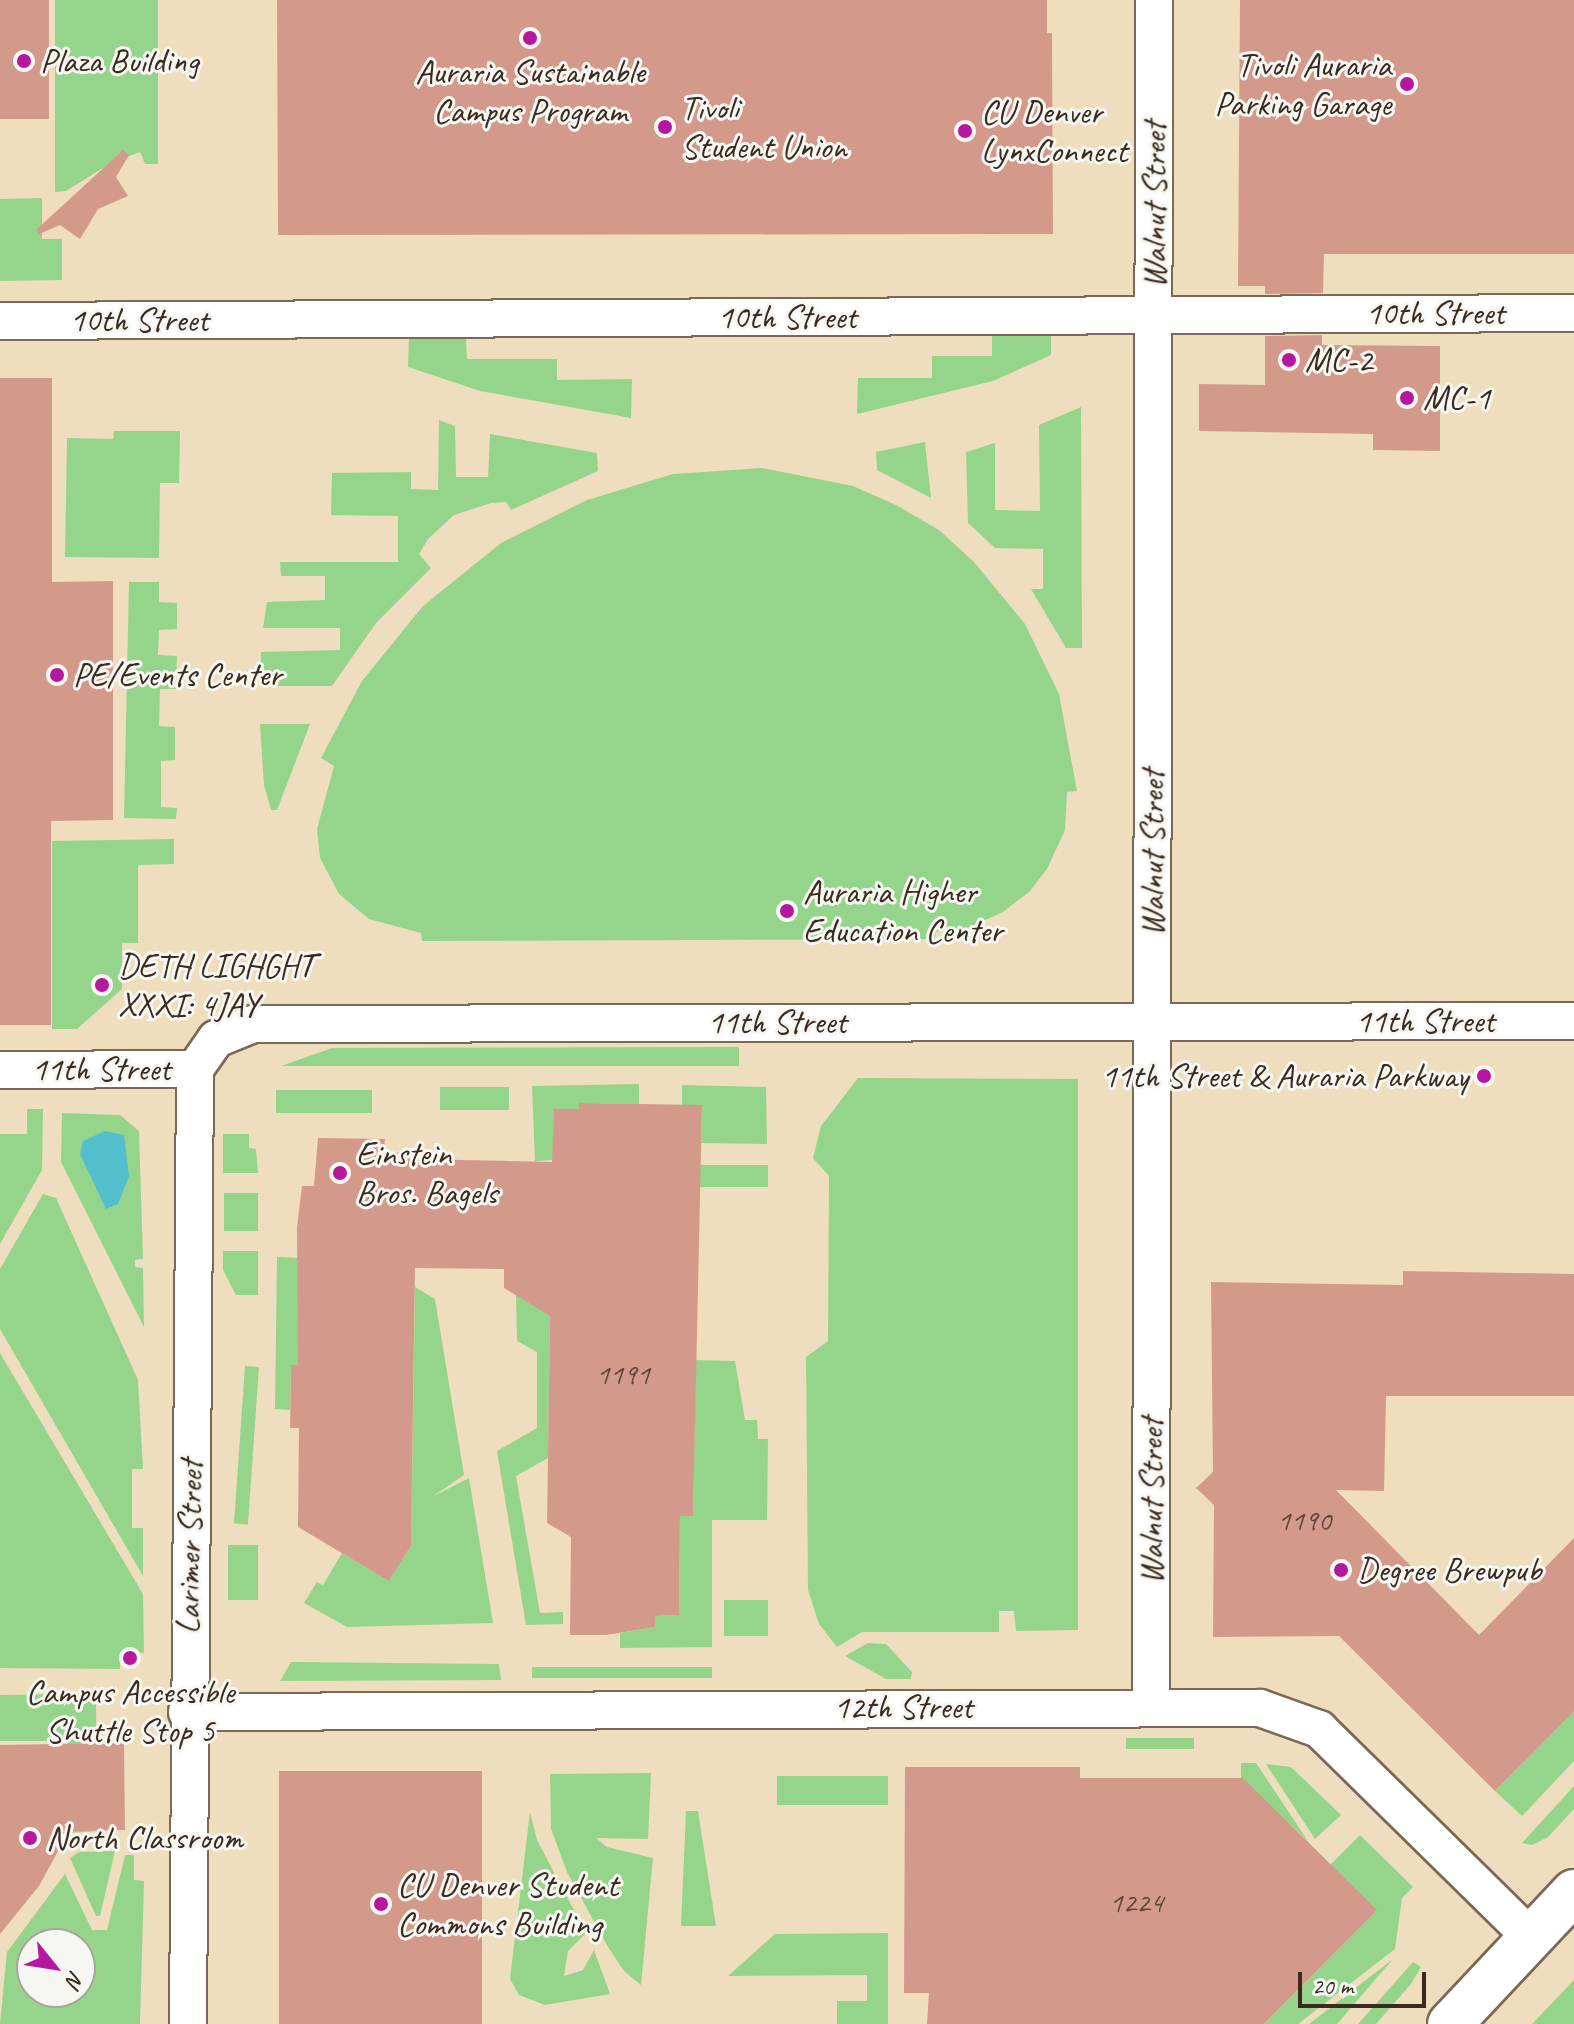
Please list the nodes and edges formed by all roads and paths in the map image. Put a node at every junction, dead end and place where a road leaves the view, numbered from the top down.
1 (1154, 0) edge
2 (1574, 313) edge
3 (1153, 315) junction
4 (0, 321) edge
5 (1152, 1021) junction
6 (1574, 1021) edge
7 (195, 1069) junction
8 (0, 1070) edge
9 (1151, 1706) junction
10 (187, 1712) junction
11 (1574, 1892) edge
12 (1530, 1936) junction
13 (188, 2024) edge
14 (1450, 2024) edge

1 - 3 street, Walnut Street
2 - 3 street, 10th Street
3 - 4 street, 10th Street
3 - 5 street, Walnut Street
5 - 6 street, 11th Street
5 - 7 street, 11th Street
5 - 9 street, Walnut Street
7 - 8 street, 11th Street
7 - 10 street, Larimer Street
9 - 10 street, 12th Street
9 - 12 street, 12th Street
10 - 13 street, Larimer Street
11 - 12 main road
12 - 14 main road

